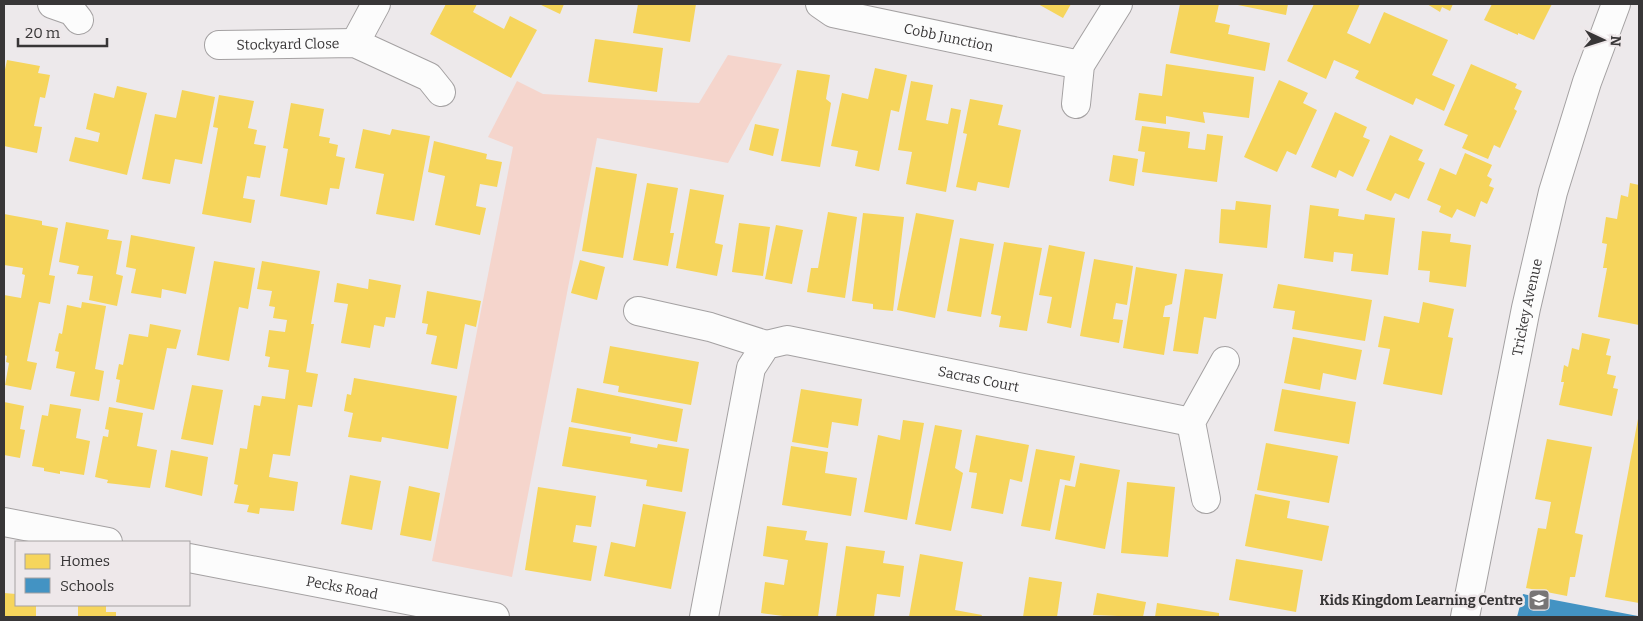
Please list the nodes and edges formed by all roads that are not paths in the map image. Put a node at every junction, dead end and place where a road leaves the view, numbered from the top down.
1 (52, 4) edge
2 (376, 4) edge
3 (820, 4) edge
4 (1118, 4) edge
5 (1616, 4) edge
6 (79, 20) dead end
7 (355, 43) junction
8 (219, 45) dead end
9 (1080, 65) junction
10 (441, 92) dead end
11 (1076, 104) dead end
12 (638, 311) dead end
13 (766, 345) junction
14 (1225, 361) dead end
15 (1191, 422) junction
16 (1206, 499) dead end
17 (4, 522) edge
18 (103, 541) edge
19 (190, 558) edge
20 (495, 617) edge
21 (704, 617) edge
22 (1465, 617) edge

1 - 6 street
2 - 7 street, Stockyard Close
3 - 9 street, Cobb Junction
4 - 9 street
5 - 22 street, Trickey Avenue
7 - 8 street, Stockyard Close
7 - 10 street, Stockyard Close
9 - 11 street
12 - 13 street, Sacras Court
13 - 15 street, Sacras Court
13 - 21 street
14 - 15 street
15 - 16 street
17 - 18 street
19 - 20 street, Pecks Road

